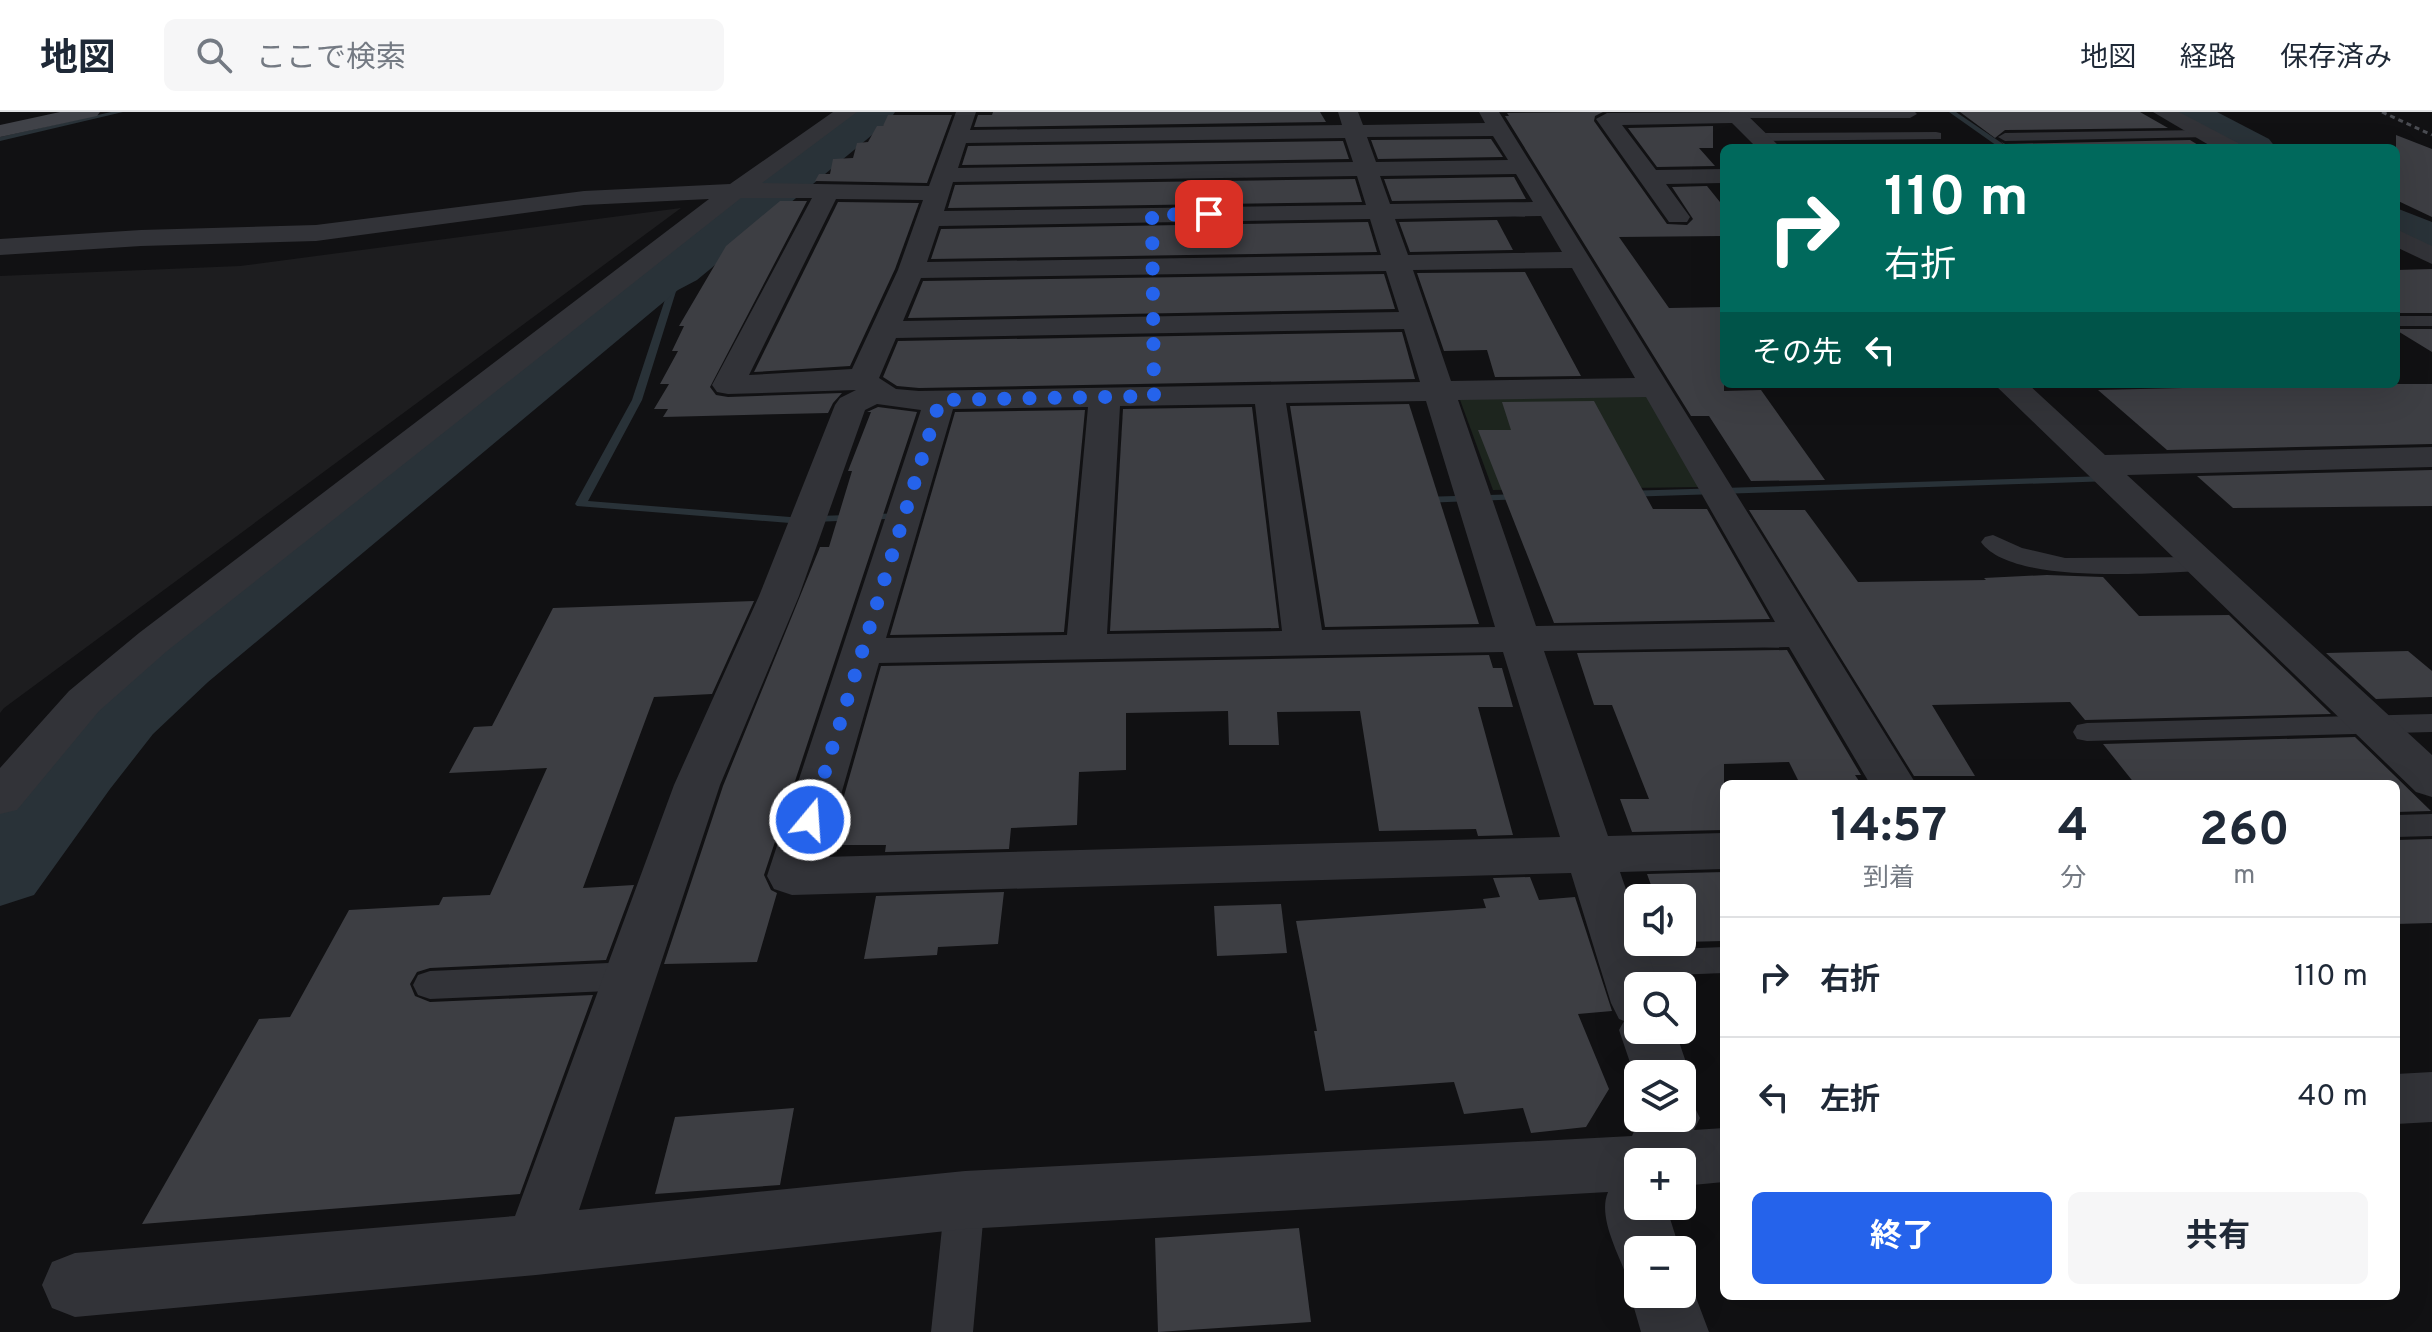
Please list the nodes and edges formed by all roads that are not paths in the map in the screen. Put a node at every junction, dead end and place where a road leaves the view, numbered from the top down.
1 (90, 112) edge
2 (847, 112) edge
3 (2163, 112) edge
4 (1735, 114) edge
5 (1910, 114) dead end
6 (1494, 121) edge
7 (1350, 122) edge
8 (1151, 123) edge
9 (962, 124) edge
10 (0, 131) edge
11 (2204, 134) junction
12 (1936, 136) dead end
13 (2005, 137) dead end
14 (1764, 142) edge
15 (2223, 144) edge
16 (1522, 167) junction
17 (1366, 169) junction
18 (1152, 172) junction
19 (1720, 176) edge
20 (1649, 177) junction
21 (743, 190) junction
22 (828, 190) junction
23 (937, 196) junction
24 (1547, 209) junction
25 (1380, 212) junction
26 (1152, 215) junction
27 (1678, 217) dead end
28 (2400, 239) edge
29 (0, 247) edge
30 (2400, 252) edge
31 (2428, 254) edge
32 (1578, 260) junction
33 (1396, 263) junction
34 (1153, 267) junction
35 (911, 270) junction
36 (1415, 320) junction
37 (2400, 321) edge
38 (2432, 321) edge
39 (884, 330) junction
40 (1154, 360) junction
41 (870, 386) junction
42 (1655, 387) junction
43 (2014, 388) edge
44 (1438, 390) junction
45 (1269, 393) junction
46 (1105, 396) junction
47 (940, 400) junction
48 (2432, 457) edge
49 (2104, 471) junction
50 (1993, 542) dead end
51 (2202, 564) junction
52 (1800, 634) junction
53 (1519, 640) junction
54 (1304, 644) junction
55 (1086, 649) junction
56 (863, 651) junction
57 (2432, 723) edge
58 (2372, 724) junction
59 (2087, 732) dead end
60 (1891, 780) edge
61 (2432, 781) edge
62 (0, 798) edge
63 (2432, 825) edge
64 (2400, 826) edge
65 (1720, 851) edge
66 (1590, 855) junction
67 (1720, 961) edge
68 (1628, 972) edge
69 (1676, 972) edge
70 (631, 976) junction
71 (430, 985) dead end
72 (2432, 1097) edge
73 (2400, 1099) edge
74 (1720, 1155) edge
75 (1696, 1158) edge
76 (1624, 1164) edge
77 (965, 1200) junction
78 (536, 1245) junction
79 (75, 1285) dead end
80 (1667, 1308) edge
81 (952, 1332) edge
82 (1675, 1332) edge

1 - 10 street
2 - 21 street
3 - 11 street
4 - 5 lane
4 - 14 street
4 - 20 street
6 - 7 street
6 - 16 street
7 - 8 street
7 - 17 street
8 - 9 street
8 - 18 street
9 - 23 street
11 - 13 lane
11 - 15 street
12 - 14 lane
16 - 17 street
16 - 24 street
17 - 18 street
17 - 25 street
18 - 23 street
18 - 26 street
19 - 20 street
20 - 27 street
21 - 22 street
21 - 29 street
21 - 62 street
22 - 23 street
22 - 41 street
23 - 26 street
23 - 35 street
24 - 25 street
24 - 32 street
25 - 26 street
25 - 33 street
26 - 34 street
28 - 31 street
30 - 31 street
32 - 33 street
32 - 42 street
33 - 34 street
33 - 36 street
34 - 35 street
34 - 40 street
35 - 39 street
36 - 40 street
36 - 44 street
37 - 38 lane
39 - 40 street
39 - 41 street
40 - 45 street
40 - 46 street
41 - 47 street
41 - 70 street
42 - 44 street
42 - 52 street
43 - 49 street
44 - 45 street
44 - 53 street
45 - 54 street
46 - 47 street
46 - 55 street
47 - 56 street
48 - 49 street
49 - 51 street
50 - 51 lane
51 - 58 street
52 - 53 street
52 - 60 street
53 - 54 street
53 - 66 street
54 - 55 street
55 - 56 street
56 - 66 street
57 - 58 lane
58 - 59 lane
58 - 61 street
63 - 64 lane
65 - 66 street
66 - 68 street
67 - 69 lane
70 - 71 lane
70 - 78 street
72 - 73 street
74 - 75 street
76 - 77 street
77 - 78 street
77 - 81 lane
78 - 79 street
80 - 82 street

